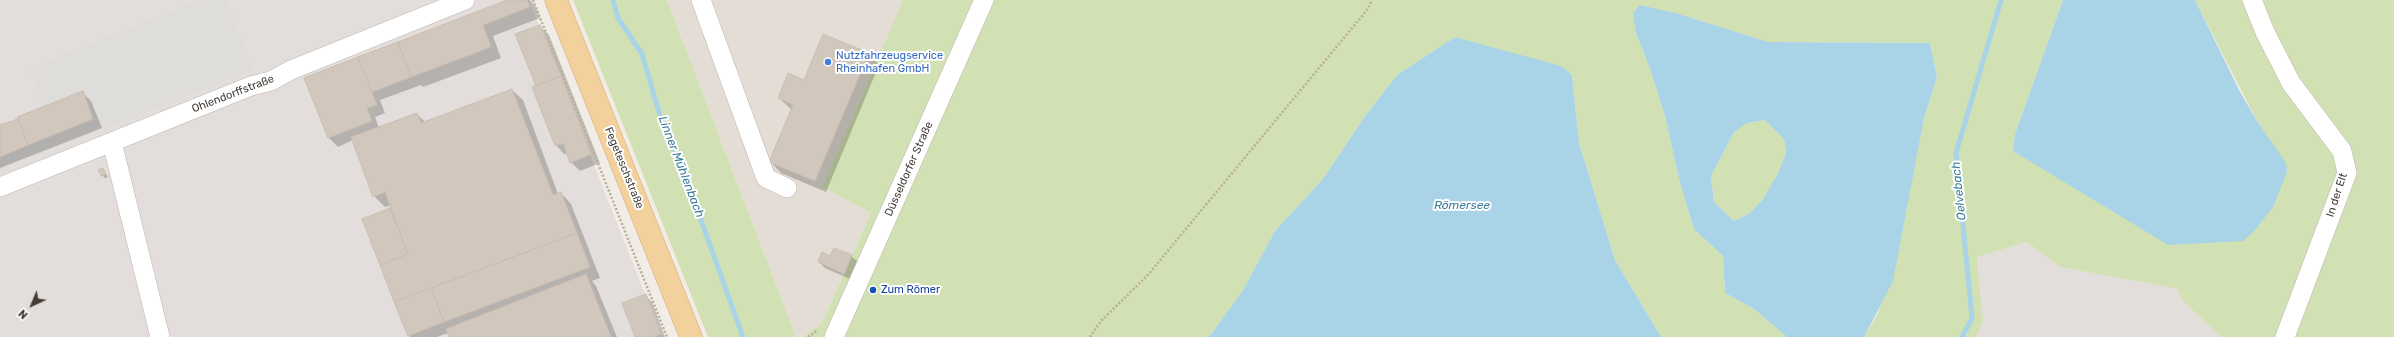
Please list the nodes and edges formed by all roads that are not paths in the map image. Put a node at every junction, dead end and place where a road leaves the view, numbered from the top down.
1 (465, 0) edge
2 (556, 0) edge
3 (701, 0) edge
4 (984, 0) edge
5 (2252, 0) edge
6 (112, 142) junction
7 (0, 187) edge
8 (786, 188) dead end
9 (826, 333) edge
10 (160, 337) edge
11 (691, 337) edge
12 (2285, 337) edge

1 - 6 street, Ohlendorffstraße
2 - 11 main road, Fegeteschstraße
3 - 8 street
4 - 9 street, Düsseldorfer Straße
5 - 12 street, In der Elt
6 - 7 street, Ohlendorffstraße
6 - 10 street

